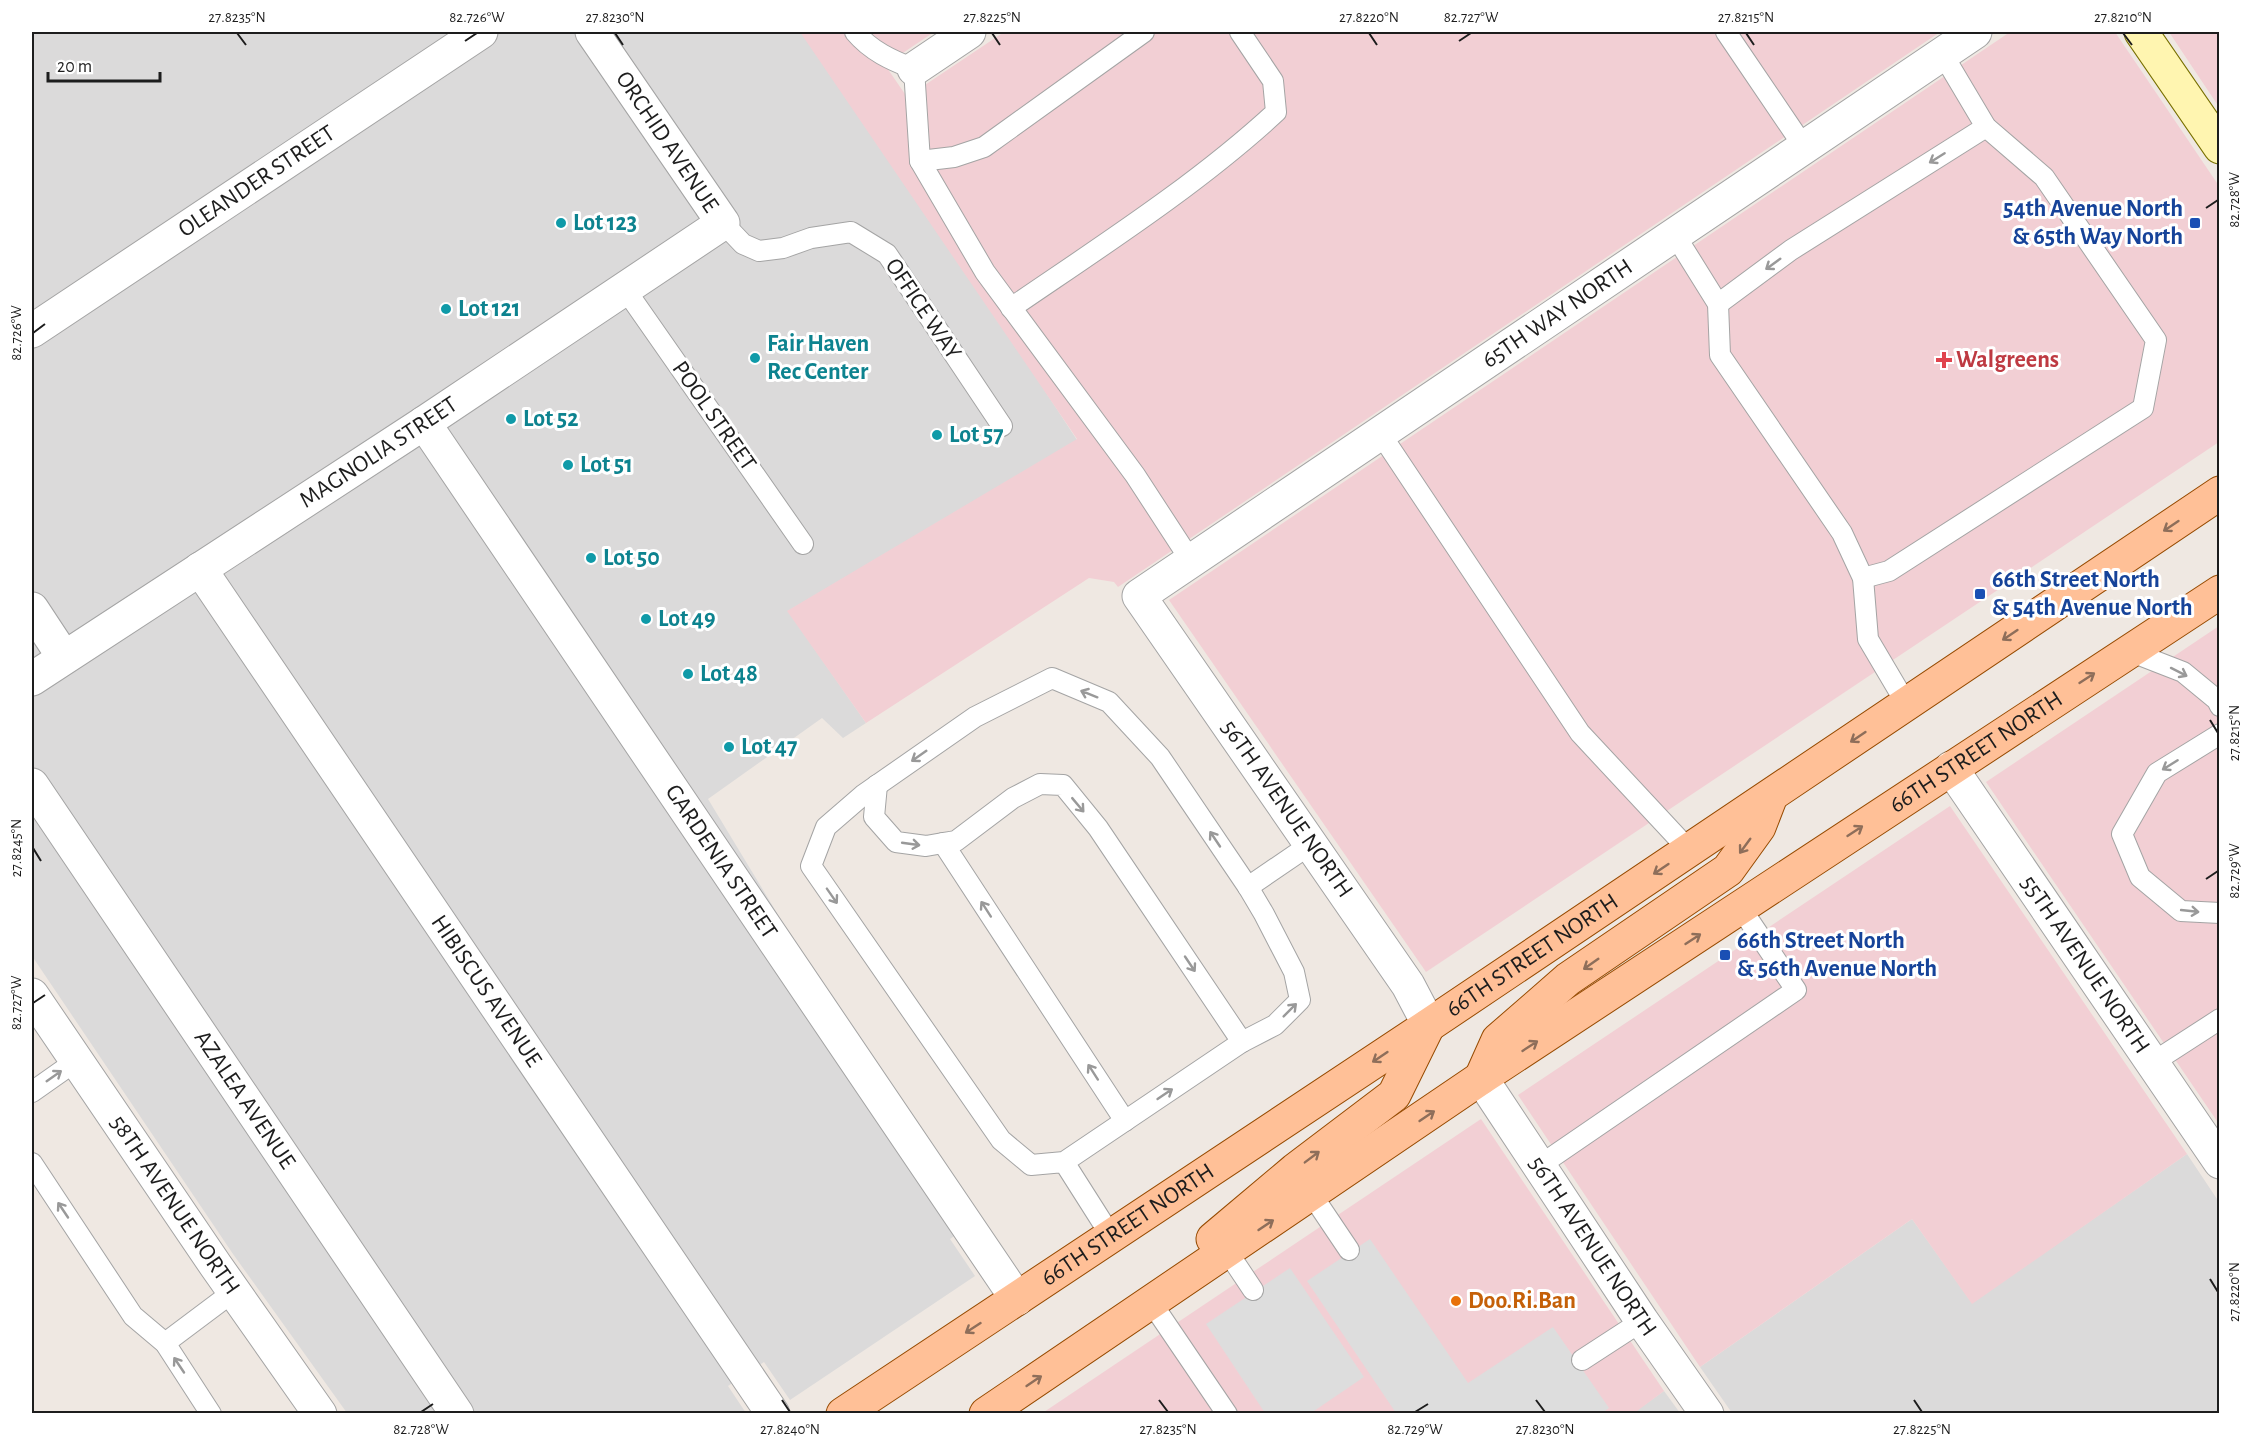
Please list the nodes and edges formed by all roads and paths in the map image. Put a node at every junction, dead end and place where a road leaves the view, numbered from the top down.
1 (481, 32) edge
2 (592, 32) edge
3 (855, 32) edge
4 (969, 32) edge
5 (1144, 32) edge
6 (1240, 32) edge
7 (1726, 32) edge
8 (1972, 32) edge
9 (2141, 32) edge
10 (1942, 53) junction
11 (914, 69) junction
12 (1986, 127) junction
13 (1804, 147) junction
14 (2220, 147) edge
15 (920, 161) junction
16 (723, 224) junction
17 (1675, 235) junction
18 (625, 289) junction
19 (1718, 304) junction
20 (1011, 308) junction
21 (32, 331) edge
22 (424, 423) junction
23 (1002, 426) dead end
24 (1380, 433) junction
25 (2220, 494) edge
26 (803, 544) dead end
27 (1191, 561) junction
28 (200, 569) junction
29 (1863, 578) junction
30 (2220, 592) edge
31 (1139, 596) joint
32 (32, 609) edge
33 (2129, 651) junction
34 (63, 656) junction
35 (32, 679) edge
36 (1907, 705) junction
37 (2220, 706) edge
38 (2220, 734) edge
39 (1951, 768) junction
40 (32, 785) edge
41 (877, 785) junction
42 (1772, 795) junction
43 (943, 843) junction
44 (1311, 844) junction
45 (1689, 850) junction
46 (1248, 887) junction
47 (1740, 907) junction
48 (2220, 914) edge
49 (32, 995) edge
50 (2220, 1019) edge
51 (1429, 1024) junction
52 (1242, 1042) junction
53 (76, 1061) junction
54 (2152, 1063) junction
55 (1481, 1078) junction
56 (32, 1092) edge
57 (1125, 1121) junction
58 (1064, 1162) junction
59 (2220, 1162) edge
60 (32, 1163) edge
61 (1539, 1166) junction
62 (1312, 1195) junction
63 (1111, 1236) junction
64 (1349, 1250) dead end
65 (1227, 1251) junction
66 (1253, 1290) dead end
67 (233, 1292) junction
68 (1017, 1299) junction
69 (1138, 1310) junction
70 (1642, 1321) junction
71 (165, 1343) junction
72 (1582, 1360) dead end
73 (212, 1413) edge
74 (320, 1413) edge
75 (457, 1413) edge
76 (773, 1413) edge
77 (843, 1413) edge
78 (986, 1413) edge
79 (1227, 1413) edge
80 (1707, 1413) edge

1 - 21 street, OLEANDER STREET
2 - 16 street, ORCHID AVENUE
3 - 11 lane
4 - 11 street
5 - 15 lane
6 - 20 lane
7 - 13 lane
8 - 10 street, 65TH WAY NORTH
9 - 14 main road
10 - 12 lane
10 - 13 street, 65TH WAY NORTH
11 - 15 lane
12 -> 19 lane
12 - 29 lane
13 - 17 street, 65TH WAY NORTH
15 - 20 lane
16 - 18 street, MAGNOLIA STREET
16 - 23 lane, OFFICE WAY
17 - 19 lane
17 - 24 street, 65TH WAY NORTH
18 - 22 street, MAGNOLIA STREET
18 - 26 lane, POOL STREET
19 - 29 lane
20 - 27 lane
22 - 28 street, MAGNOLIA STREET
22 - 68 street, GARDENIA STREET
24 - 27 street, 65TH WAY NORTH
24 - 45 lane
25 -> 36 main road, 66TH STREET NORTH
27 - 31 street, 65TH WAY NORTH
28 - 34 street, MAGNOLIA STREET
28 - 76 street, HIBISCUS AVENUE
29 - 36 lane
30 - 33 main road, 66TH STREET NORTH
31 - 44 street, 56TH AVENUE NORTH
32 - 34 street
33 -> 37 lane
39 -> 33 main road, 66TH STREET NORTH
34 - 35 street, MAGNOLIA STREET
36 -> 42 main road, 66TH STREET NORTH
38 -> 48 lane
47 -> 39 main road, 66TH STREET NORTH
39 - 54 street, 55TH AVENUE NORTH
40 - 75 street, AZALEA AVENUE
41 -> 43 lane
46 -> 41 lane
41 -> 58 lane
42 - 45 main road, 66TH STREET NORTH
42 -> 55 main road
43 -> 52 lane
57 -> 43 lane
44 - 46 lane
44 - 51 street, 56TH AVENUE NORTH
45 -> 51 main road, 66TH STREET NORTH
52 -> 46 lane
55 -> 47 main road, 66TH STREET NORTH
47 - 61 lane
49 - 53 street, 58TH AVENUE NORTH
50 - 54 lane
51 -> 63 main road, 66TH STREET NORTH
69 -> 51 main road
57 -> 52 lane
56 -> 53 lane
53 - 67 street, 58TH AVENUE NORTH
54 - 59 street, 55TH AVENUE NORTH
55 - 61 street, 56TH AVENUE NORTH
62 -> 55 main road, 66TH STREET NORTH
57 - 58 lane
58 - 63 lane
71 -> 60 lane
61 - 70 street, 56TH AVENUE NORTH
62 - 64 lane
65 -> 62 main road, 66TH STREET NORTH
63 - 68 main road, 66TH STREET NORTH
65 - 66 lane
65 - 69 main road, 66TH STREET NORTH
67 - 71 lane
67 - 74 street, 58TH AVENUE NORTH
68 -> 77 main road, 66TH STREET NORTH
78 -> 69 main road, 66TH STREET NORTH
69 - 79 lane
70 - 72 lane
70 - 80 street, 56TH AVENUE NORTH
73 -> 71 lane

